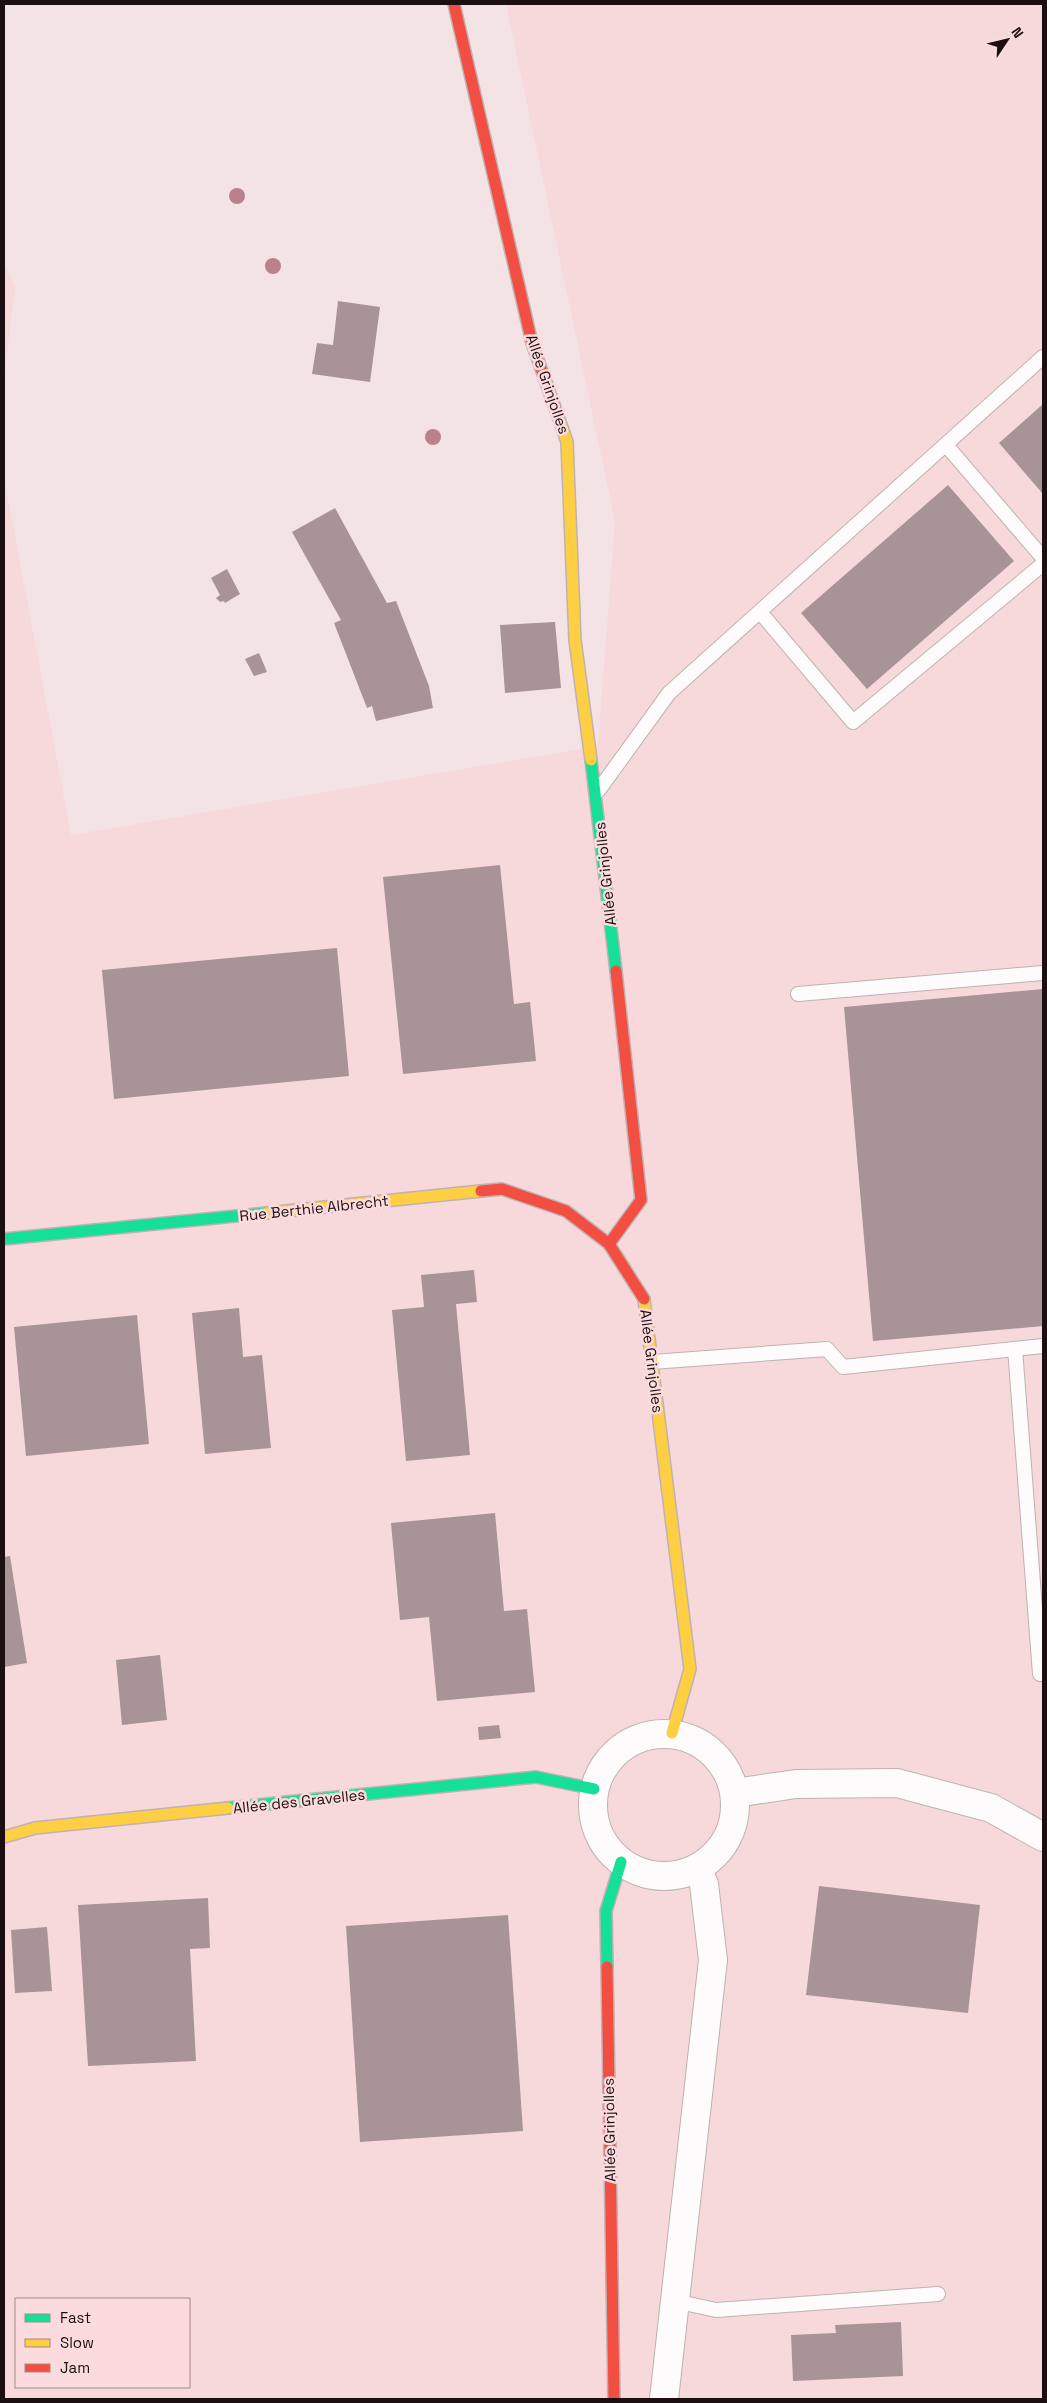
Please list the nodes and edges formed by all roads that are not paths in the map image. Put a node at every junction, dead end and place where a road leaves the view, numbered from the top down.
1 (454, 4) edge
2 (1043, 357) edge
3 (946, 445) junction
4 (1043, 558) edge
5 (1043, 564) edge
6 (760, 612) junction
7 (596, 793) junction
8 (1043, 973) edge
9 (798, 994) dead end
10 (4, 1239) edge
11 (609, 1244) junction
12 (1043, 1346) edge
13 (1015, 1349) junction
14 (652, 1362) junction
15 (1040, 1674) dead end
16 (672, 1733) junction
17 (594, 1788) junction
18 (735, 1793) junction
19 (4, 1837) edge
20 (1043, 1837) edge
21 (622, 1862) junction
22 (697, 1868) junction
23 (938, 2294) dead end
24 (675, 2301) junction
25 (614, 2399) edge
26 (664, 2399) edge

1 - 7 street, Allée Grinjolles
2 - 3 lane
3 - 4 lane
3 - 6 lane
5 - 6 lane
6 - 7 lane
7 - 11 street, Allée Grinjolles
8 - 9 lane
10 - 11 street, Rue Berthie Albrecht
11 - 14 street, Allée Grinjolles
12 - 13 lane
13 - 14 lane
13 - 15 lane
14 - 16 street, Allée Grinjolles
16 - 17 street
16 - 18 street
17 - 19 street, Allée des Gravelles
17 - 21 street
18 - 20 street
18 - 22 street
21 - 22 street
21 - 25 street, Allée Grinjolles
22 - 24 street
23 - 24 lane
24 - 26 street

